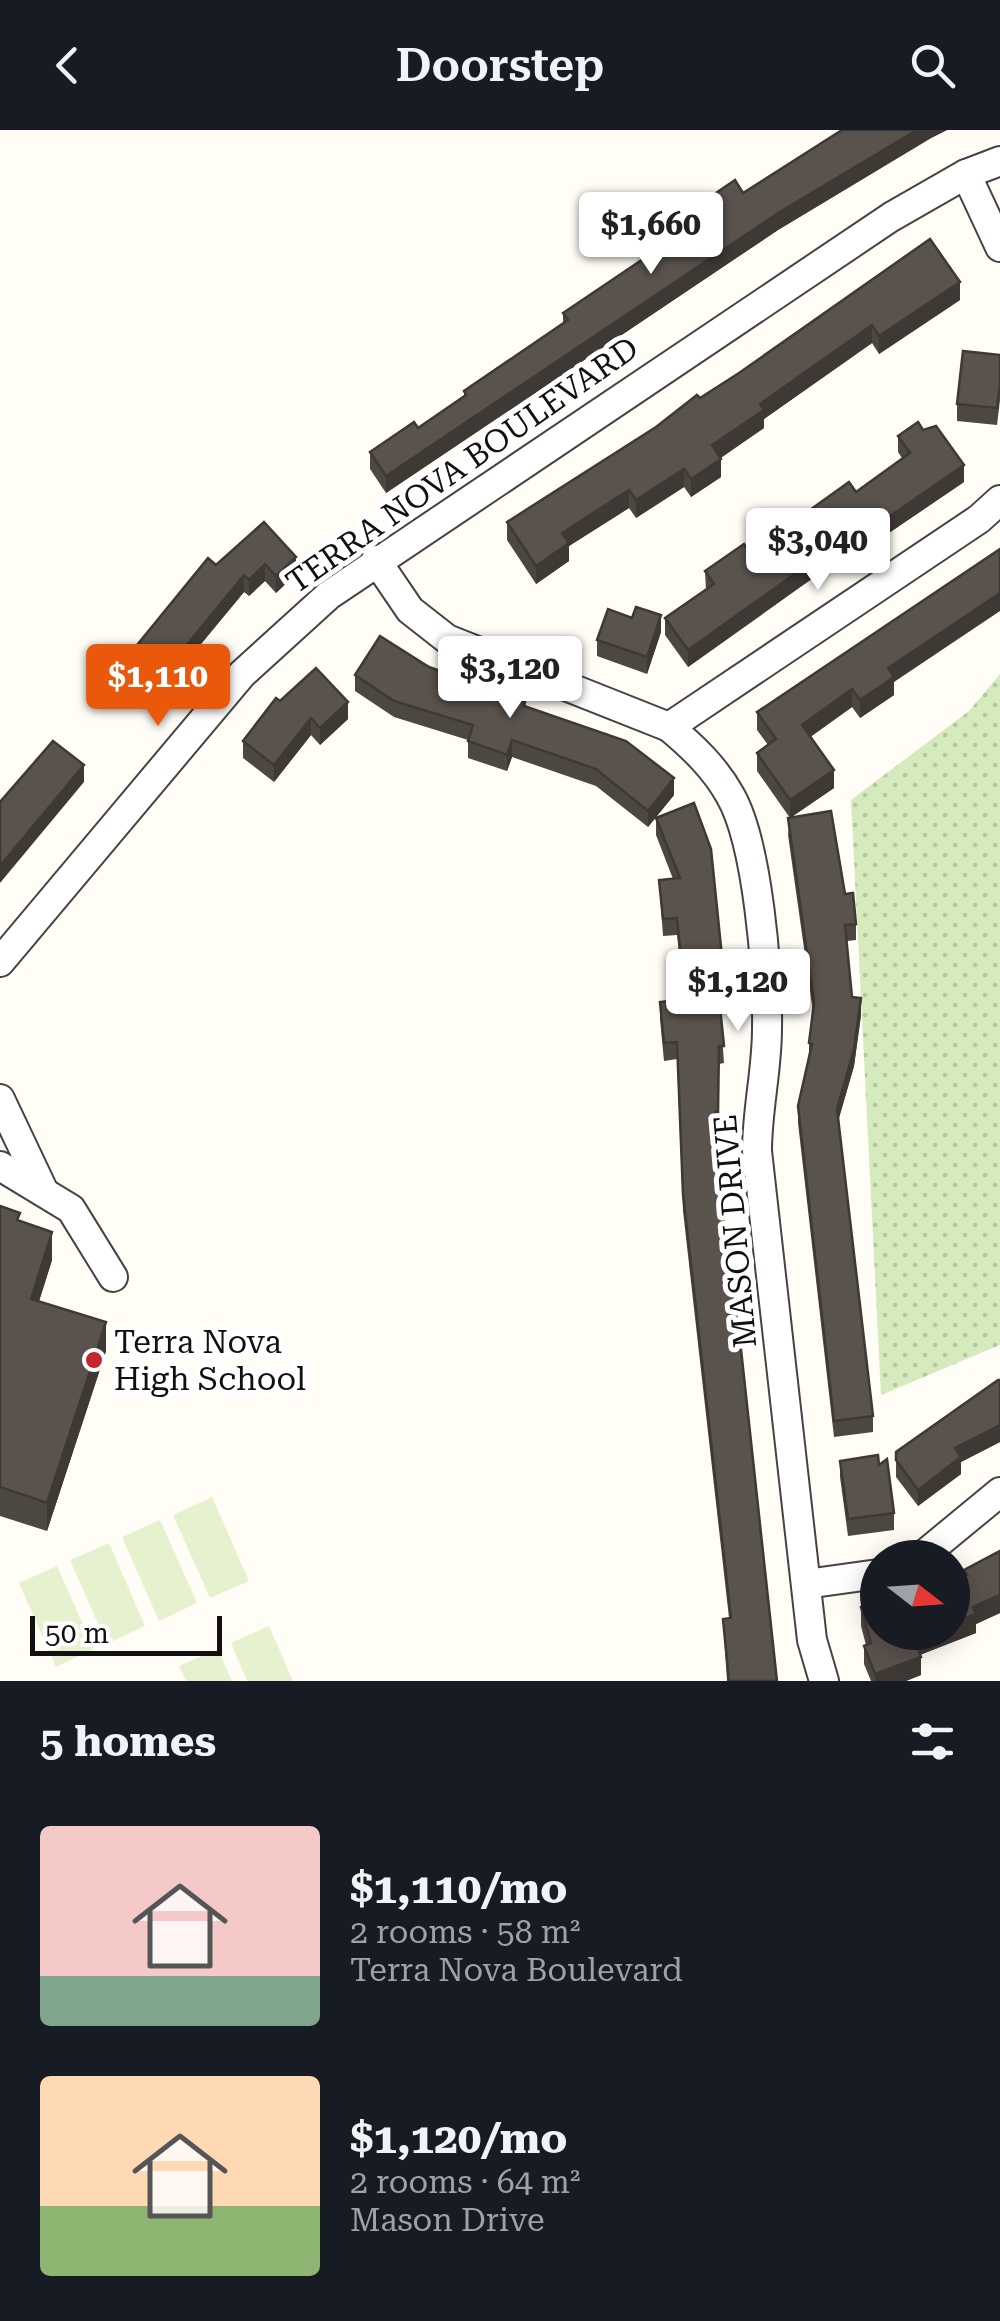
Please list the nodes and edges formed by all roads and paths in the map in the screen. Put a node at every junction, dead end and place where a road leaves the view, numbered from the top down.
1 (1000, 162) edge
2 (966, 174) junction
3 (1000, 247) edge
4 (1000, 500) edge
5 (376, 560) junction
6 (669, 727) junction
7 (0, 962) edge
8 (0, 1099) edge
9 (0, 1166) edge
10 (45, 1193) junction
11 (113, 1276) dead end
12 (1000, 1492) edge
13 (942, 1540) edge
14 (860, 1576) edge
15 (806, 1584) junction
16 (824, 1681) edge

1 - 2 street, TERRA NOVA BOULEVARD
2 - 3 street
2 - 5 street, TERRA NOVA BOULEVARD
4 - 6 street
5 - 6 street, MASON DRIVE
5 - 7 street, TERRA NOVA BOULEVARD
6 - 15 street, MASON DRIVE
8 - 10 street
9 - 10 street
10 - 11 street
12 - 13 street
14 - 15 street
15 - 16 street, MASON DRIVE

